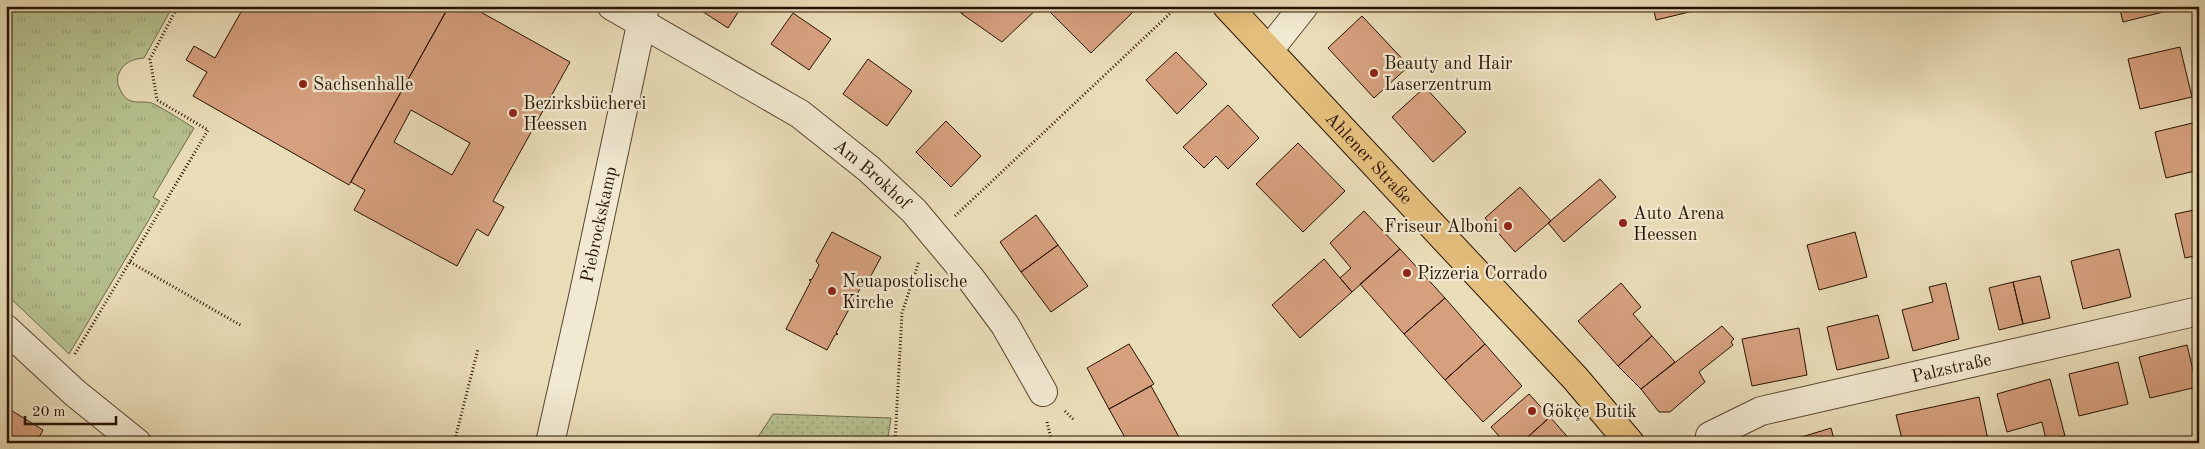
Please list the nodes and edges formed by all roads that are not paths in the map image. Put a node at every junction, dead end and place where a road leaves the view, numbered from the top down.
1 (612, 6) edge
2 (1227, 6) edge
3 (1304, 6) edge
4 (642, 14) edge
5 (1270, 50) junction
6 (2199, 311) edge
7 (6, 329) edge
8 (1044, 392) dead end
9 (1710, 436) dead end
10 (138, 443) edge
11 (550, 443) edge
12 (1630, 443) edge

1 - 4 street, Am Brokhof
2 - 5 main road, Ahlener Straße
3 - 5 street
4 - 8 street, Am Brokhof
4 - 11 street, Piebrockskamp
5 - 12 main road, Ahlener Straße
6 - 9 street, Palzstraße
7 - 10 street

